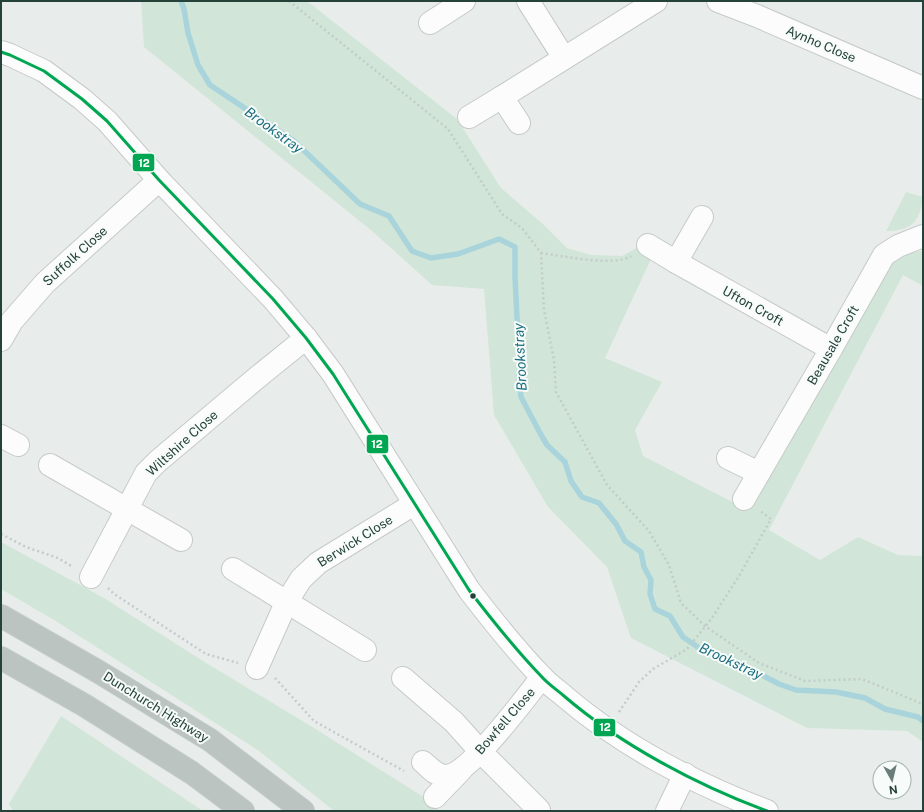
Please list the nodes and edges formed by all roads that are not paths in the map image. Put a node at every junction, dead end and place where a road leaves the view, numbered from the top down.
1 (464, 1) edge
2 (528, 1) edge
3 (656, 1) edge
4 (718, 1) edge
5 (760, 9) edge
6 (430, 23) dead end
7 (1, 52) edge
8 (564, 58) junction
9 (923, 88) edge
10 (502, 97) junction
11 (469, 117) dead end
12 (520, 123) dead end
13 (159, 180) junction
14 (702, 217) dead end
15 (923, 236) edge
16 (648, 245) road end
17 (676, 262) junction
18 (306, 338) junction
19 (1, 340) edge
20 (831, 349) junction
21 (728, 458) dead end
22 (50, 466) dead end
23 (758, 472) junction
24 (744, 499) road end
25 (414, 504) junction
26 (127, 509) junction
27 (181, 540) dead end
28 (233, 570) dead end
29 (91, 577) road end
30 (286, 603) junction
31 (1, 616) edge
32 (365, 650) dead end
33 (1, 658) edge
34 (257, 668) road end
35 (542, 677) junction
36 (403, 678) dead end
37 (474, 757) junction
38 (415, 767) road end
39 (685, 774) junction
40 (435, 797) dead end
41 (539, 810) edge
42 (243, 811) edge
43 (303, 811) edge
44 (667, 811) edge
45 (767, 811) edge

1 - 6 street
2 - 8 street
3 - 8 street
4 - 5 street, Aynho Close
5 - 9 street, Aynho Close
7 - 13 street
8 - 10 street
10 - 11 street
10 - 12 street
13 - 18 street
13 - 19 street, Suffolk Close
14 - 17 street
15 - 20 street, Beausale Croft
16 - 17 street, Ufton Croft
17 - 20 street, Ufton Croft
18 - 25 street
18 - 26 street, Wiltshire Close
20 - 23 street, Beausale Croft
21 - 23 street
22 - 26 street
23 - 24 street, Beausale Croft
25 - 30 street, Berwick Close
25 - 35 street
26 - 27 street
26 - 29 street, Wiltshire Close
28 - 30 street
30 - 32 street
30 - 34 street, Berwick Close
31 - 43 highway, Dunchurch Highway
33 - 42 highway
35 - 37 street, Bowfell Close
35 - 39 street
36 - 37 street
37 - 38 street, Bowfell Close
37 - 40 street, Bowfell Close
37 - 41 street
39 - 44 street
39 - 45 street

